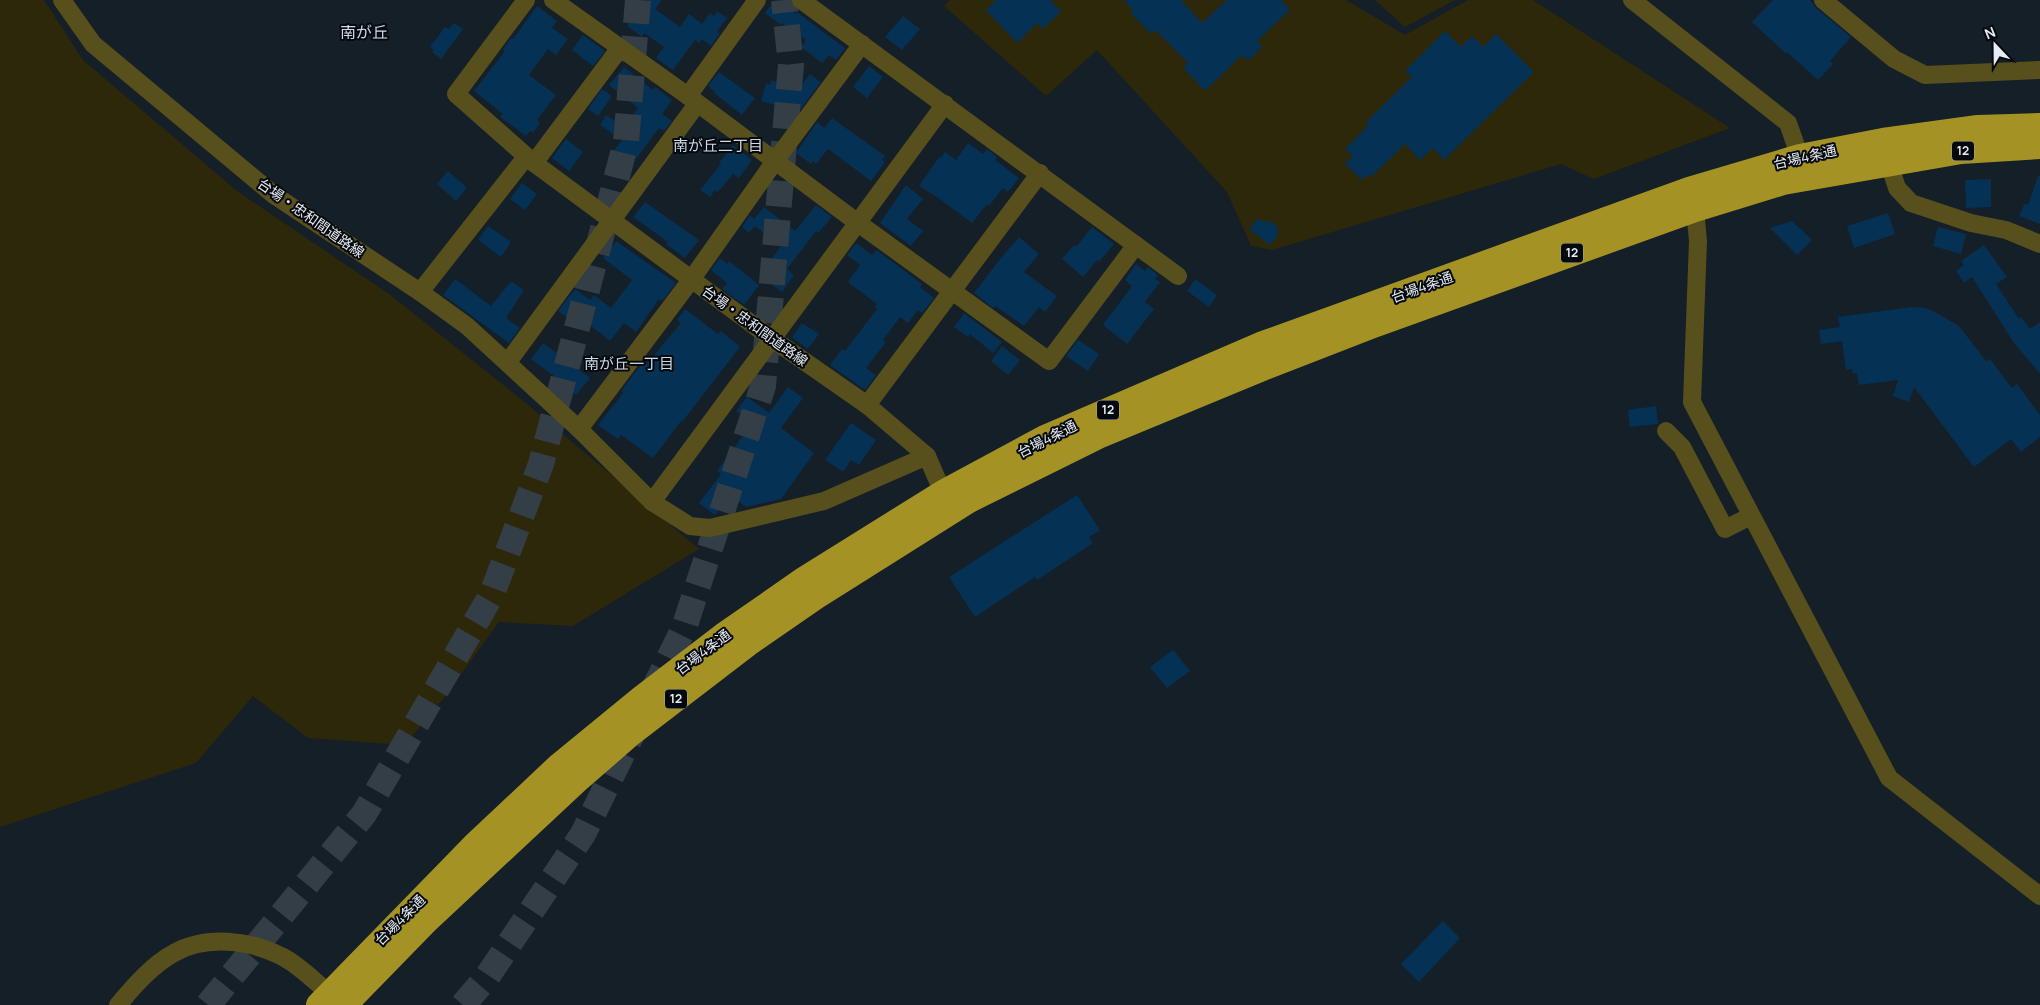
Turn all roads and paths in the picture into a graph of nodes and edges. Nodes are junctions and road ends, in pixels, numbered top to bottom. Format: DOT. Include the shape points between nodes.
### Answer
graph roads {
  1 [pos="62,0"];
  2 [pos="526,0"];
  3 [pos="553,0"];
  4 [pos="757,0"];
  5 [pos="801,0"];
  6 [pos="1632,0"];
  7 [pos="1823,0"];
  8 [pos="862,44"];
  9 [pos="620,48"];
  10 [pos="2040,70"];
  11 [pos="693,100"];
  12 [pos="945,104"];
  13 [pos="2040,126"];
  14 [pos="2040,146"];
  15 [pos="1885,152"];
  16 [pos="530,160"];
  17 [pos="775,161"];
  18 [pos="1803,168"];
  19 [pos="1040,174"];
  20 [pos="1692,199"];
  21 [pos="612,220"];
  22 [pos="858,223"];
  23 [pos="2040,244"];
  24 [pos="1136,245"];
  25 [pos="1178,276"];
  26 [pos="691,280"];
  27 [pos="953,290"];
  28 [pos="420,292"];
  29 [pos="771,338"];
  30 [pos="508,362"];
  31 [pos="867,405"];
  32 [pos="580,428"];
  33 [pos="1666,431"];
  34 [pos="927,456"];
  35 [pos="947,501"];
  36 [pos="652,502"];
  37 [pos="1751,516"];
  38 [pos="2040,896"];
  39 [pos="330,1001"];
  40 [pos="118,1005"];
  1 -- 28 [label="street, 台場・忠和間道路線" via="93,44 274,195"];
  2 -- 16 [label="street, 台場・忠和間道路線" via="456,94"];
  3 -- 9 [label="street"];
  4 -- 11 [label="street"];
  5 -- 8 [label="street"];
  6 -- 18 [label="street" via="1788,123"];
  7 -- 10 [label="street" via="1894,59 1925,75"];
  8 -- 12 [label="street"];
  8 -- 17 [label="street"];
  9 -- 11 [label="street"];
  9 -- 16 [label="street"];
  11 -- 17 [label="street"];
  11 -- 21 [label="street"];
  12 -- 19 [label="street"];
  12 -- 22 [label="street"];
  13 -- 15 [label="highway, 台場4条通 / 12" via="1978,128"];
  14 -- 15 [label="highway, 台場4条通 / 12"];
  15 -- 18 [label="highway, 台場4条通 / 12"];
  15 -- 23 [label="street" via="1897,188 1911,203 1971,223 2006,230"];
  16 -- 21 [label="street, 台場・忠和間道路線"];
  16 -- 28 [label="street"];
  17 -- 22 [label="street"];
  17 -- 26 [label="street"];
  18 -- 20 [label="highway, 台場4条通 / 12"];
  19 -- 24 [label="street"];
  19 -- 27 [label="street"];
  20 -- 35 [label="highway, 台場4条通 / 12" via="1263,344 1053,434"];
  20 -- 37 [label="street" via="1698,241 1692,402"];
  21 -- 26 [label="street, 台場・忠和間道路線"];
  21 -- 30 [label="street"];
  22 -- 27 [label="street"];
  22 -- 29 [label="street"];
  24 -- 25 [label="street"];
  24 -- 27 [label="street" via="1049,361"];
  26 -- 29 [label="street, 台場・忠和間道路線"];
  26 -- 32 [label="street"];
  27 -- 31 [label="street"];
  28 -- 30 [label="street, 台場・忠和間道路線" via="467,326"];
  29 -- 31 [label="street, 台場・忠和間道路線"];
  29 -- 36 [label="street"];
  30 -- 32 [label="street, 台場・忠和間道路線"];
  31 -- 34 [label="street, 台場・忠和間道路線"];
  32 -- 36 [label="street, 台場・忠和間道路線"];
  33 -- 37 [label="street" via="1682,446 1725,530"];
  34 -- 35 [label="street, 台場・忠和間道路線"];
  34 -- 36 [label="street, 台場・忠和間道路線" via="824,501 710,528 690,526"];
  35 -- 39 [label="highway, 台場4条通 / 12" via="804,579 723,636 620,716 559,766 474,846"];
  37 -- 38 [label="street" via="1888,778"];
  39 -- 40 [label="street" via="282,956 234,942 207,942 174,952 148,972"];
}
